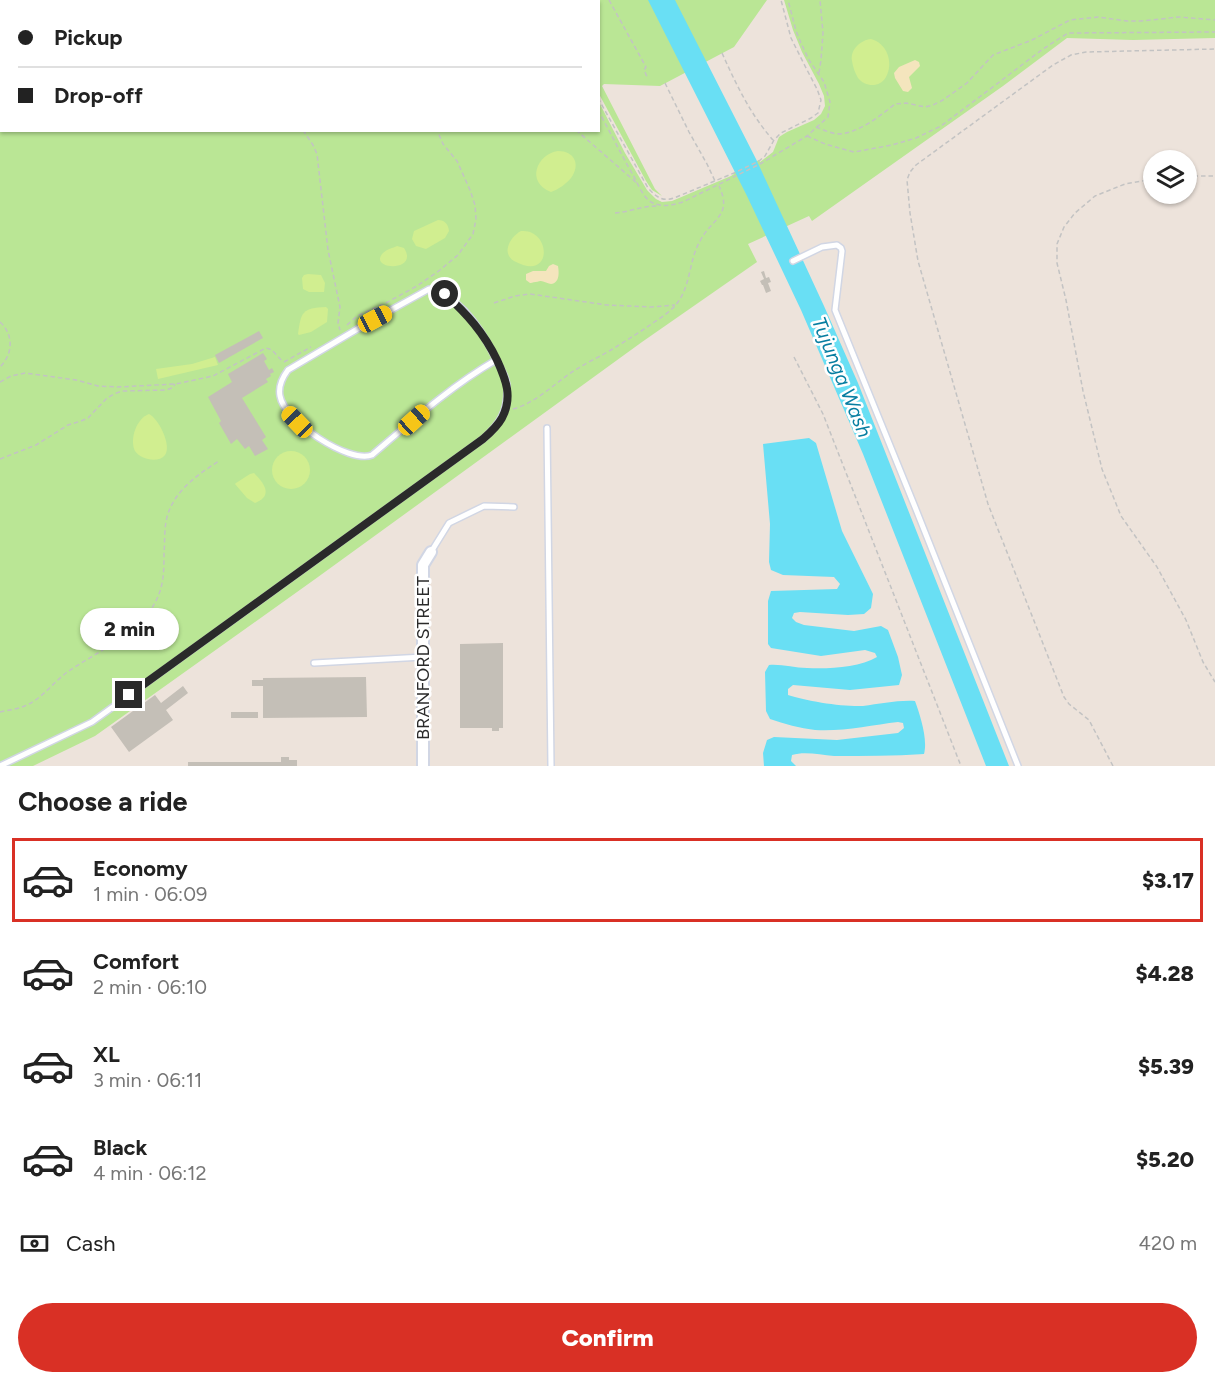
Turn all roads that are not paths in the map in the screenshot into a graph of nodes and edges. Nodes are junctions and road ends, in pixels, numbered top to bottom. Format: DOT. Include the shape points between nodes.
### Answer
graph roads {
  1 [pos="793,261"];
  2 [pos="496,360"];
  3 [pos="546,428"];
  4 [pos="514,507"];
  5 [pos="431,552"];
  6 [pos="423,657"];
  7 [pos="314,663"];
  8 [pos="0,766"];
  9 [pos="423,766"];
  10 [pos="551,766"];
  11 [pos="1018,766"];
  1 -- 11 [label="lane" via="822,247 841,248 835,310"];
  2 -- 2 [label="lane" via="491,347 461,308 445,294 429,289 288,370 279,388 280,398 285,410 310,432 329,444 366,457"];
  2 -- 8 [label="lane" via="507,384 507,399 502,417 483,439 92,722"];
  3 -- 10 [label="lane"];
  4 -- 5 [label="lane" via="484,506 449,523"];
  5 -- 6 [label="street, BRANFORD STREET" via="423,565"];
  6 -- 7 [label="lane"];
  6 -- 9 [label="street, BRANFORD STREET"];
}
